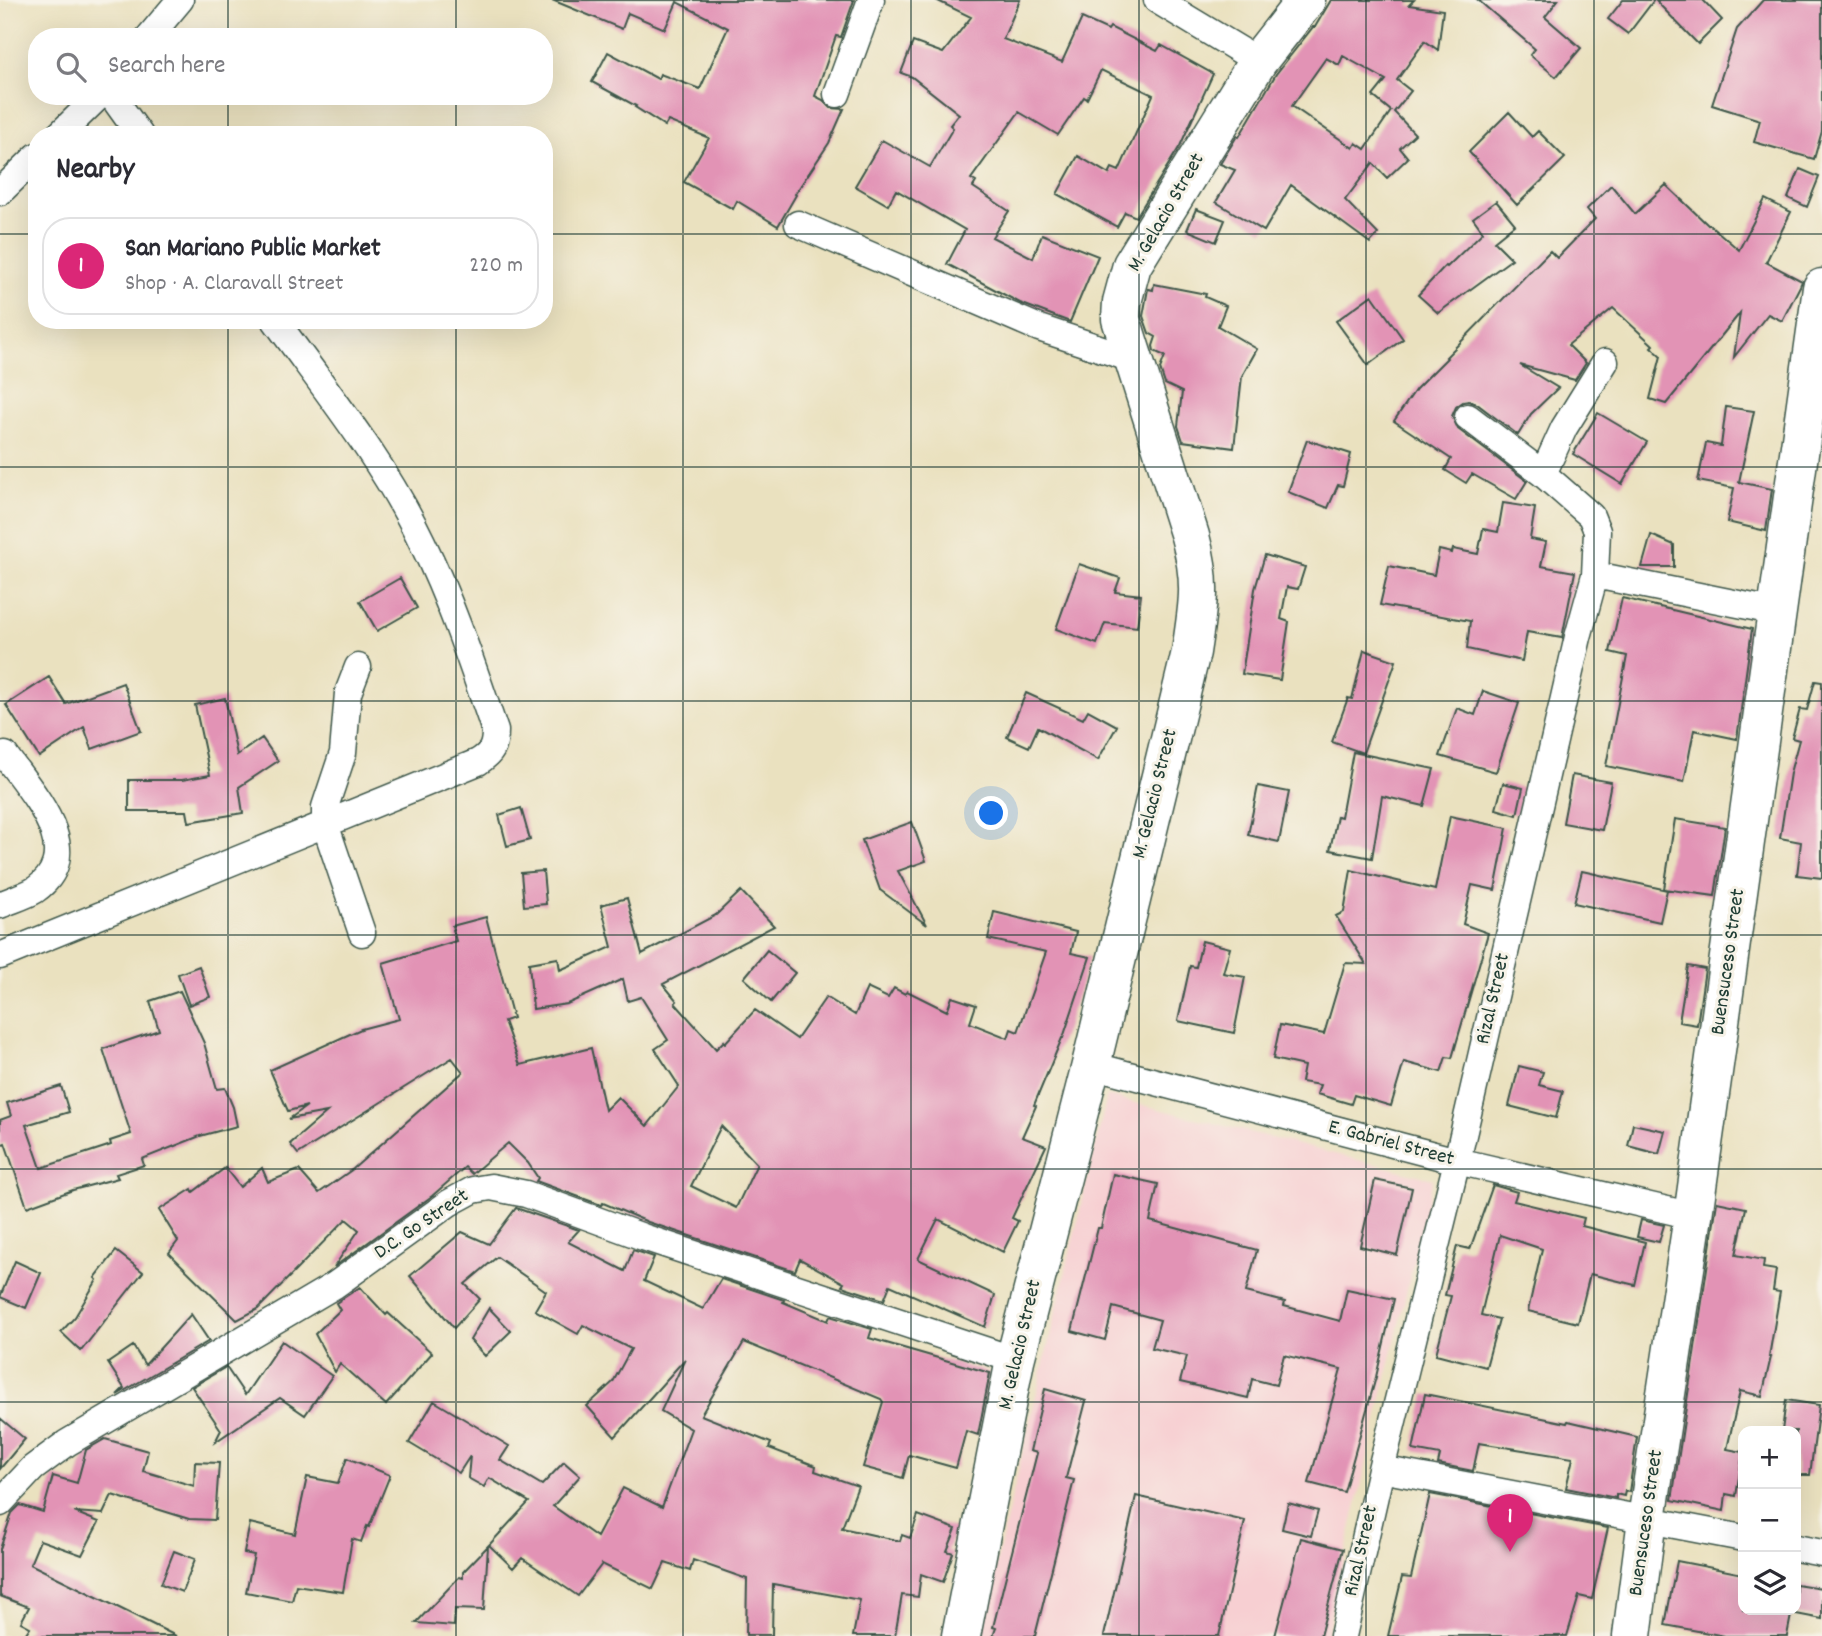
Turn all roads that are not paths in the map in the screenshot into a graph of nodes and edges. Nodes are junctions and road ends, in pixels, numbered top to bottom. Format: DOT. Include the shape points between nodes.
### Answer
graph roads {
  1 [pos="180,0"];
  2 [pos="871,0"];
  3 [pos="1157,0"];
  4 [pos="1306,0"];
  5 [pos="157,28"];
  6 [pos="1258,61"];
  7 [pos="837,94"];
  8 [pos="90,105"];
  9 [pos="118,105"];
  10 [pos="68,126"];
  11 [pos="134,126"];
  12 [pos="28,165"];
  13 [pos="0,192"];
  14 [pos="798,224"];
  15 [pos="1822,288"];
  16 [pos="281,329"];
  17 [pos="1132,359"];
  18 [pos="1605,362"];
  19 [pos="1468,417"];
  20 [pos="1543,474"];
  21 [pos="1595,575"];
  22 [pos="1778,612"];
  23 [pos="358,667"];
  24 [pos="5,755"];
  25 [pos="326,824"];
  26 [pos="0,905"];
  27 [pos="362,933"];
  28 [pos="0,956"];
  29 [pos="1091,1065"];
  30 [pos="1457,1161"];
  31 [pos="1693,1216"];
  32 [pos="1015,1360"];
  33 [pos="1381,1469"];
  34 [pos="0,1503"];
  35 [pos="1647,1519"];
  36 [pos="1738,1537"];
  37 [pos="1801,1549"];
  38 [pos="1822,1553"];
  39 [pos="961,1636"];
  40 [pos="1343,1636"];
  41 [pos="1632,1636"];
  1 -- 5 [label="street"];
  2 -- 7 [label="street"];
  3 -- 6 [label="street"];
  4 -- 6 [label="street, M. Gelacio Street"];
  6 -- 17 [label="street, M. Gelacio Street" via="1132,265 1121,319"];
  8 -- 10 [label="street"];
  9 -- 11 [label="street"];
  12 -- 13 [label="street"];
  14 -- 17 [label="street" via="1039,328"];
  15 -- 22 [label="street, Buensuceso Street"];
  16 -- 25 [label="street" via="378,463 422,541 495,731 495,746 478,762"];
  17 -- 29 [label="street, M. Gelacio Street" via="1190,536 1200,594 1191,652"];
  18 -- 20 [label="street" via="1564,428"];
  19 -- 20 [label="street, Rizal Street"];
  20 -- 21 [label="street, Rizal Street" via="1591,516 1597,531"];
  21 -- 22 [label="street"];
  21 -- 30 [label="street, Rizal Street"];
  22 -- 31 [label="street, Buensuceso Street"];
  23 -- 25 [label="street" via="348,693 343,753 325,807"];
  24 -- 26 [label="street" via="52,825 57,842 49,875 34,890"];
  25 -- 27 [label="street"];
  25 -- 28 [label="street"];
  29 -- 30 [label="street, E. Gabriel Street"];
  29 -- 32 [label="street, M. Gelacio Street"];
  30 -- 31 [label="street, E. Gabriel Street"];
  30 -- 33 [label="street, Rizal Street"];
  31 -- 35 [label="street, Buensuceso Street"];
  32 -- 34 [label="street, D.C. Go Street" via="526,1194 491,1187 473,1190 449,1203 335,1285 67,1443 33,1468"];
  32 -- 39 [label="street, M. Gelacio Street"];
  33 -- 35 [label="street"];
  33 -- 40 [label="street, Rizal Street"];
  35 -- 36 [label="street"];
  35 -- 41 [label="street, Buensuceso Street"];
  37 -- 38 [label="street"];
}
